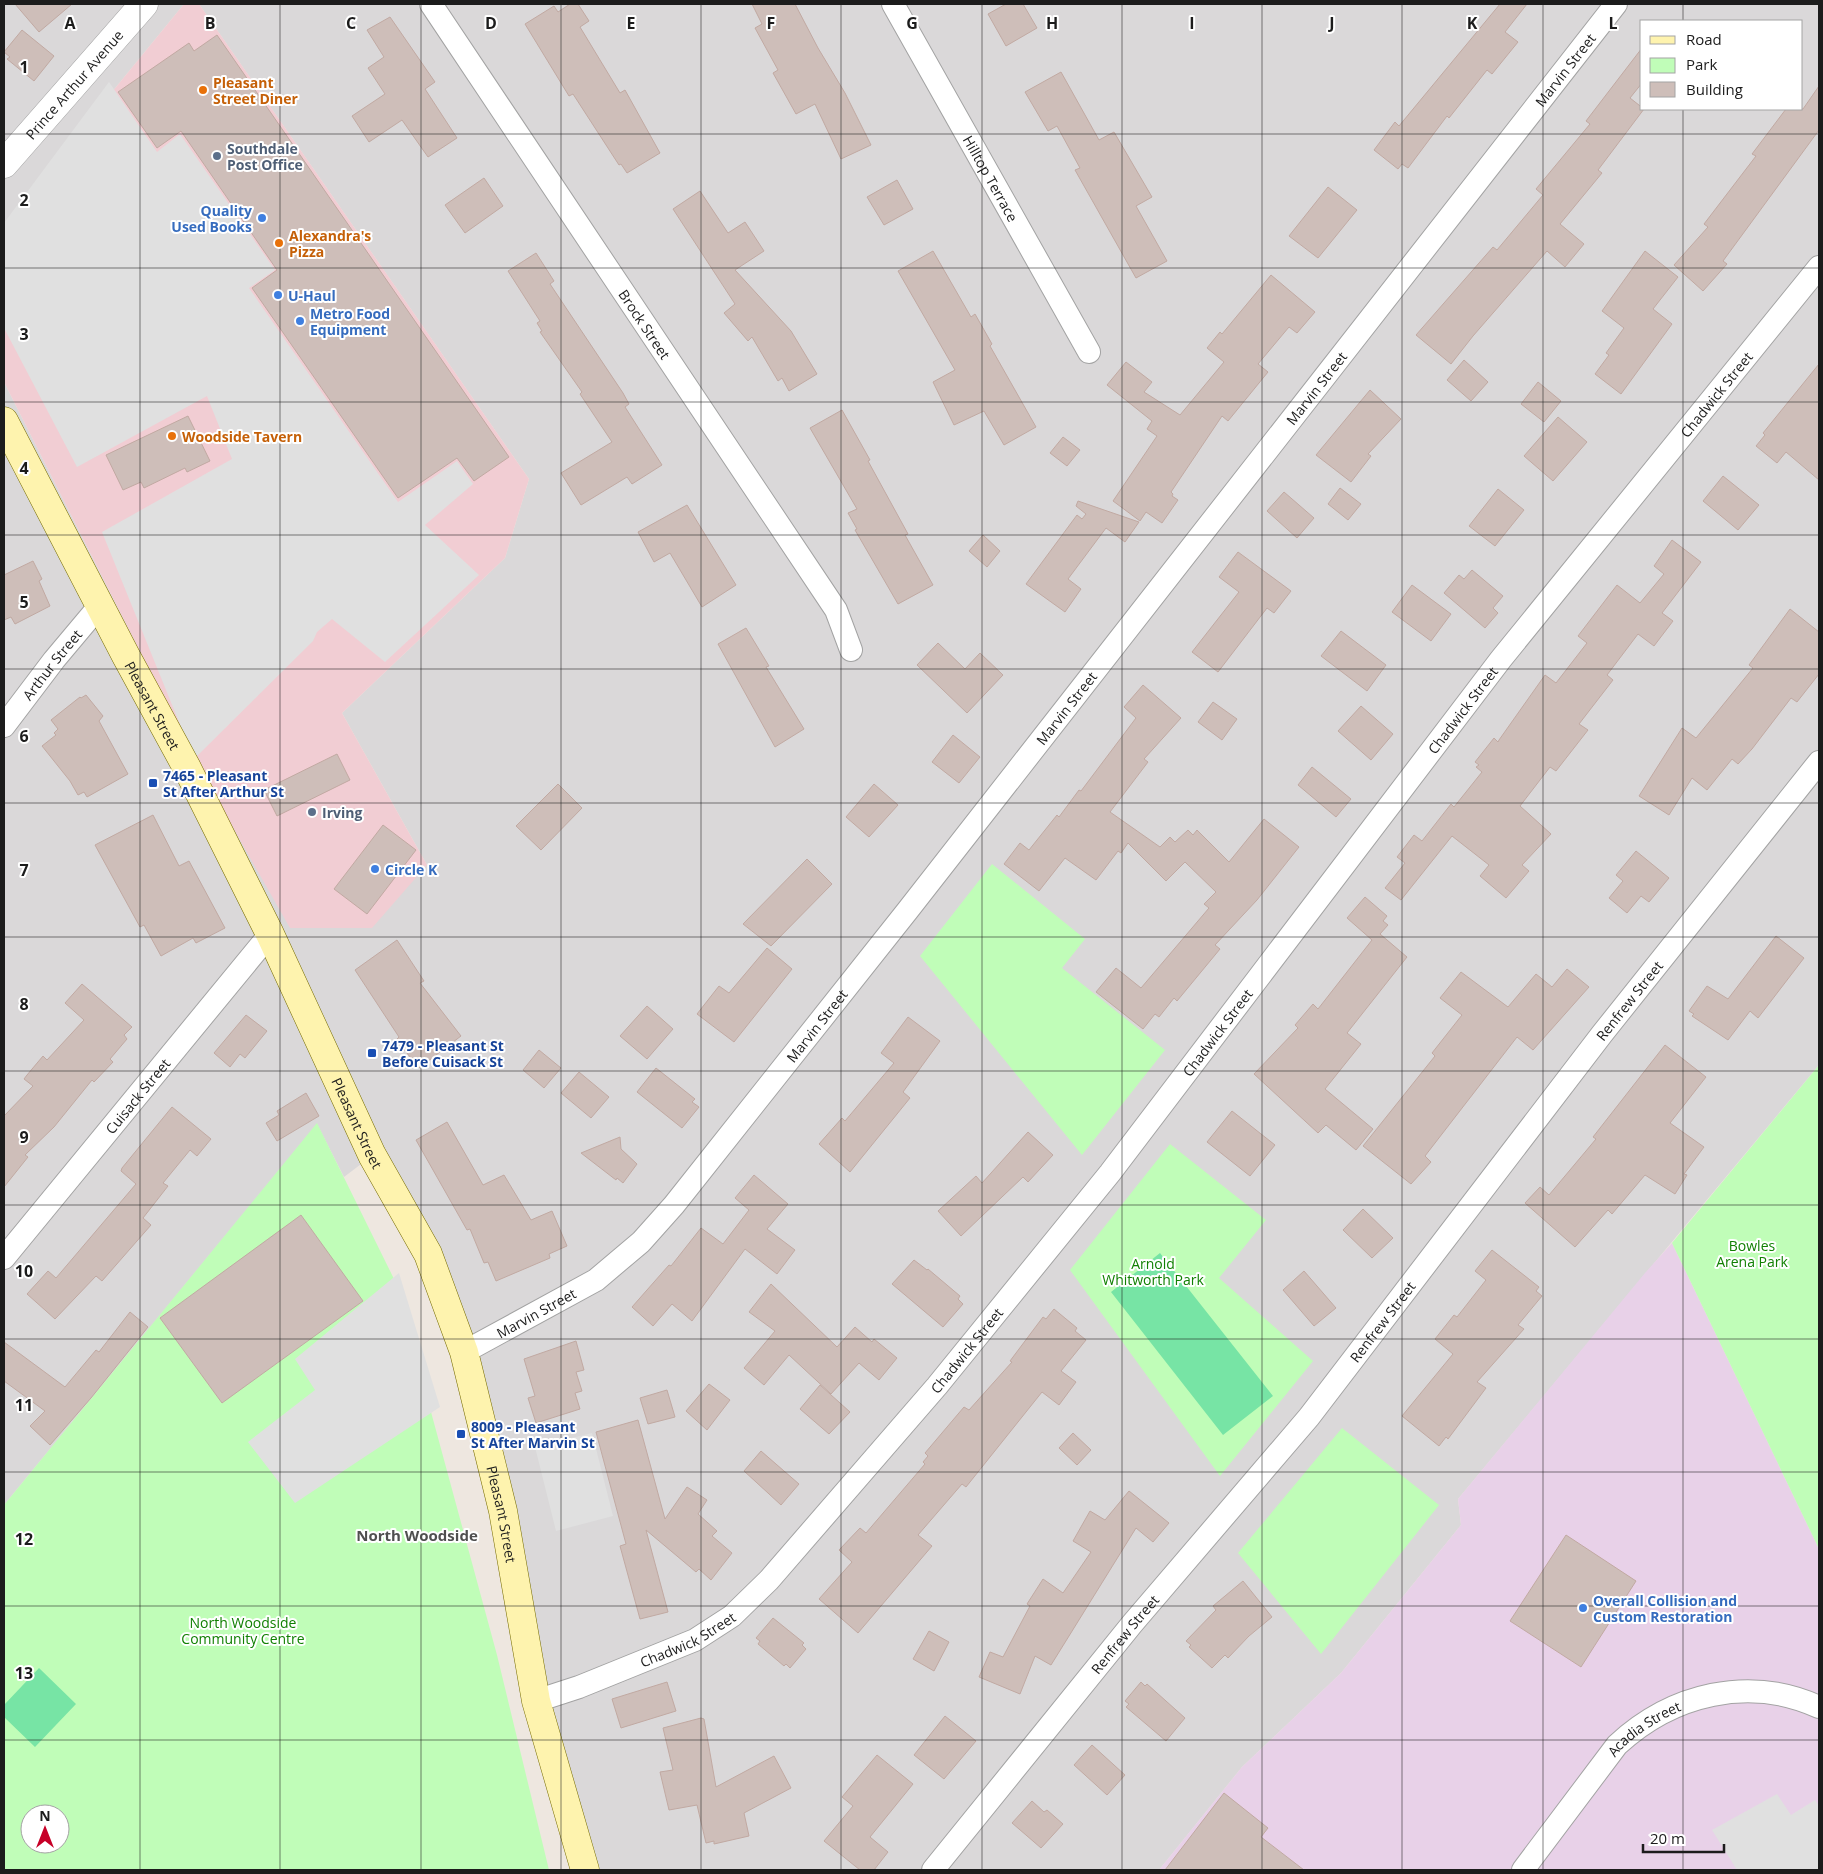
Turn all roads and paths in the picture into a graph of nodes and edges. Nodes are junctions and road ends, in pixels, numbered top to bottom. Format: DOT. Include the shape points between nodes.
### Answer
graph roads {
  1 [pos="144,4"];
  2 [pos="431,4"];
  3 [pos="893,4"];
  4 [pos="1616,4"];
  5 [pos="4,164"];
  6 [pos="1819,267"];
  7 [pos="1089,352"];
  8 [pos="4,420"];
  9 [pos="101,604"];
  10 [pos="851,650"];
  11 [pos="4,726"];
  12 [pos="1819,762"];
  13 [pos="270,934"];
  14 [pos="4,1258"];
  15 [pos="464,1352"];
  16 [pos="536,1701"];
  17 [pos="1819,1706"];
  18 [pos="585,1870"];
  19 [pos="933,1870"];
  20 [pos="1523,1870"];
  1 -- 5 [label="street, Prince Arthur Avenue"];
  2 -- 10 [label="street, Brock Street" via="836,610"];
  3 -- 7 [label="street, Hilltop Terrace"];
  4 -- 15 [label="street, Marvin Street" via="674,1205 641,1242 596,1280"];
  6 -- 16 [label="street, Chadwick Street" via="1501,659 1110,1173 937,1386 769,1580 732,1616 695,1640"];
  8 -- 9 [label="main road, Pleasant Street"];
  9 -- 11 [label="street, Arthur Street"];
  9 -- 13 [label="main road, Pleasant Street"];
  12 -- 19 [label="street, Renfrew Street" via="1602,1034 1309,1417 1132,1624"];
  13 -- 14 [label="street, Cuisack Street"];
  13 -- 15 [label="main road, Pleasant Street" via="372,1155 428,1254"];
  15 -- 16 [label="main road, Pleasant Street" via="503,1512"];
  16 -- 18 [label="main road, Pleasant Street"];
  17 -- 20 [label="street, Acadia Street" via="1772,1692 1734,1691 1697,1697 1662,1711 1617,1745"];
}
